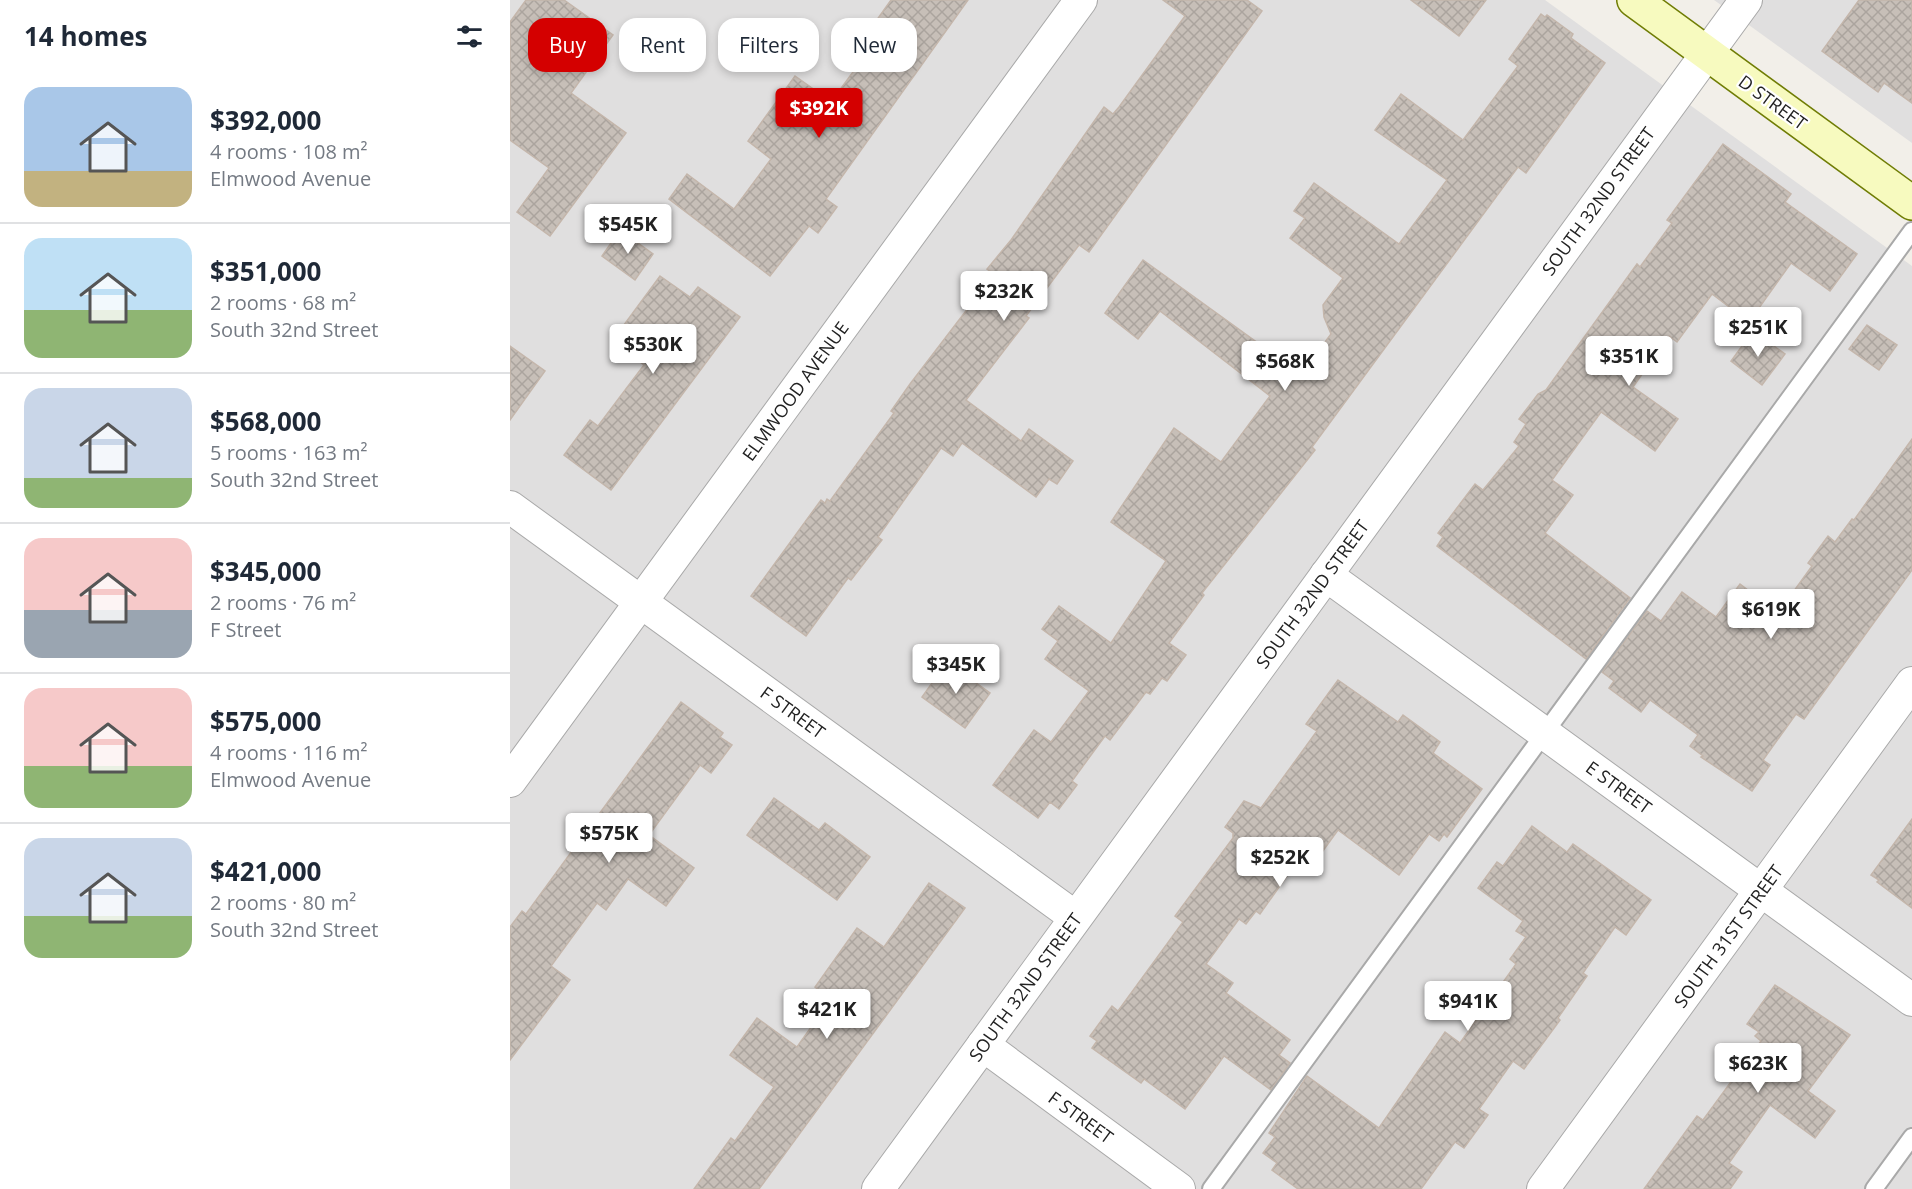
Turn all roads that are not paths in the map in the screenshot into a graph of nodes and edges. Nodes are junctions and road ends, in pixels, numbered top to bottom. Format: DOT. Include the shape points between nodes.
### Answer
graph roads {
  1 [pos="1081,0"];
  2 [pos="1634,0"];
  3 [pos="1746,0"];
  4 [pos="1707,53"];
  5 [pos="1912,203"];
  6 [pos="1912,231"];
  7 [pos="510,507"];
  8 [pos="1326,575"];
  9 [pos="640,602"];
  10 [pos="1912,683"];
  11 [pos="1544,733"];
  12 [pos="510,781"];
  13 [pos="1762,891"];
  14 [pos="1075,917"];
  15 [pos="1912,1000"];
  16 [pos="983,1045"];
  17 [pos="1912,1137"];
  18 [pos="878,1189"];
  19 [pos="1179,1189"];
  20 [pos="1211,1189"];
  21 [pos="1543,1189"];
  22 [pos="1874,1189"];
  1 -- 9 [label="street, ELMWOOD AVENUE"];
  2 -- 4 [label="street, D STREET"];
  3 -- 4 [label="street, SOUTH 32ND STREET"];
  4 -- 5 [label="street, D STREET"];
  4 -- 8 [label="street, SOUTH 32ND STREET"];
  6 -- 11 [label="lane"];
  7 -- 9 [label="street, F STREET"];
  8 -- 11 [label="street, E STREET"];
  8 -- 14 [label="street, SOUTH 32ND STREET"];
  9 -- 12 [label="street, ELMWOOD AVENUE"];
  9 -- 14 [label="street, F STREET"];
  10 -- 13 [label="street, SOUTH 31ST STREET"];
  11 -- 13 [label="street, E STREET"];
  11 -- 20 [label="lane"];
  13 -- 15 [label="street, E STREET"];
  13 -- 21 [label="street, SOUTH 31ST STREET"];
  14 -- 16 [label="street, SOUTH 32ND STREET"];
  16 -- 18 [label="street, SOUTH 32ND STREET"];
  16 -- 19 [label="street, F STREET"];
  17 -- 22 [label="lane"];
}
